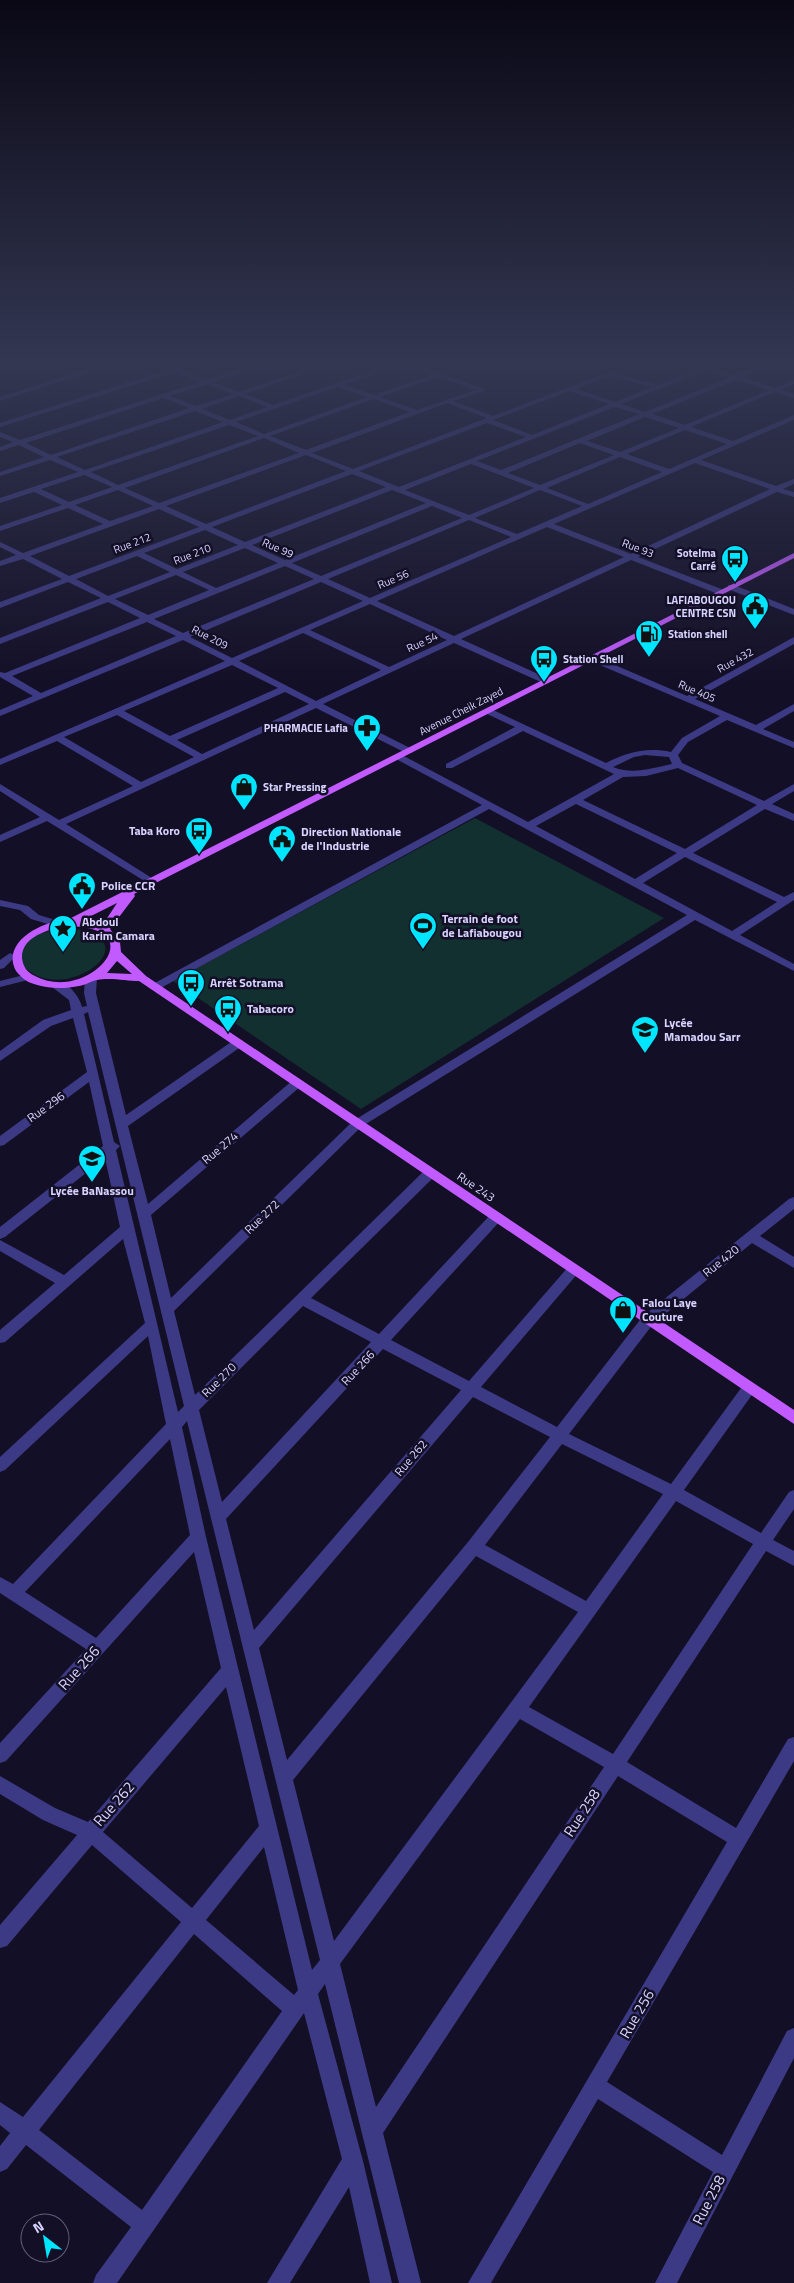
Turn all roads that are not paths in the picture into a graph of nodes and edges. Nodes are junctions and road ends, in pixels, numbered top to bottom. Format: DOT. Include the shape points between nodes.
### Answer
graph roads {
  1 [pos="84,472"];
  2 [pos="164,472"];
  3 [pos="255,472"];
  4 [pos="351,472"];
  5 [pos="353,472"];
  6 [pos="441,472"];
  7 [pos="497,472"];
  8 [pos="505,472"];
  9 [pos="579,472"];
  10 [pos="667,472"];
  11 [pos="727,472"];
  12 [pos="501,473"];
  13 [pos="794,481"];
  14 [pos="118,488"];
  15 [pos="395,488"];
  16 [pos="540,488"];
  17 [pos="34,489"];
  18 [pos="778,489"];
  19 [pos="794,495"];
  20 [pos="0,501"];
  21 [pos="433,503"];
  22 [pos="68,505"];
  23 [pos="159,506"];
  24 [pos="588,506"];
  25 [pos="468,518"];
  26 [pos="110,524"];
  27 [pos="546,524"];
  28 [pos="205,527"];
  29 [pos="0,529"];
  30 [pos="517,537"];
  31 [pos="0,544"];
  32 [pos="245,545"];
  33 [pos="137,553"];
  34 [pos="24,556"];
  35 [pos="794,556"];
  36 [pos="631,557"];
  37 [pos="285,563"];
  38 [pos="0,564"];
  39 [pos="177,572"];
  40 [pos="69,578"];
  41 [pos="321,579"];
  42 [pos="731,587"];
  43 [pos="217,591"];
  44 [pos="721,592"];
  45 [pos="108,599"];
  46 [pos="369,601"];
  47 [pos="0,604"];
  48 [pos="794,612"];
  49 [pos="148,619"];
  50 [pos="303,630"];
  51 [pos="183,637"];
  52 [pos="454,640"];
  53 [pos="794,640"];
  54 [pos="0,641"];
  55 [pos="591,658"];
  56 [pos="231,661"];
  57 [pos="388,670"];
  58 [pos="3,675"];
  59 [pos="546,681"];
  60 [pos="284,688"];
  61 [pos="40,696"];
  62 [pos="688,699"];
  63 [pos="316,704"];
  64 [pos="794,707"];
  65 [pos="117,710"];
  66 [pos="488,711"];
  67 [pos="0,713"];
  68 [pos="727,716"];
  69 [pos="523,727"];
  70 [pos="756,729"];
  71 [pos="57,737"];
  72 [pos="170,740"];
  73 [pos="794,745"];
  74 [pos="409,751"];
  75 [pos="673,754"];
  76 [pos="202,757"];
  77 [pos="399,757"];
  78 [pos="0,762"];
  79 [pos="679,764"];
  80 [pos="449,766"];
  81 [pos="605,767"];
  82 [pos="621,774"];
  83 [pos="141,786"];
  84 [pos="794,787"];
  85 [pos="1,788"];
  86 [pos="576,800"];
  87 [pos="765,804"];
  88 [pos="490,805"];
  89 [pos="48,816"];
  90 [pos="794,818"];
  91 [pos="59,824"];
  92 [pos="529,826"];
  93 [pos="0,839"];
  94 [pos="684,853"];
  95 [pos="151,882"];
  96 [pos="635,883"];
  97 [pos="138,888"];
  98 [pos="794,895"];
  99 [pos="784,901"];
  100 [pos="0,903"];
  101 [pos="695,915"];
  102 [pos="35,917"];
  103 [pos="64,923"];
  104 [pos="104,930"];
  105 [pos="33,931"];
  106 [pos="733,935"];
  107 [pos="117,954"];
  108 [pos="10,956"];
  109 [pos="0,966"];
  110 [pos="794,968"];
  111 [pos="94,977"];
  112 [pos="24,978"];
  113 [pos="142,978"];
  114 [pos="0,984"];
  115 [pos="56,986"];
  116 [pos="155,987"];
  117 [pos="85,1009"];
  118 [pos="238,1043"];
  119 [pos="0,1057"];
  120 [pos="93,1073"];
  121 [pos="297,1083"];
  122 [pos="122,1124"];
  123 [pos="357,1124"];
  124 [pos="0,1142"];
  125 [pos="126,1143"];
  126 [pos="109,1148"];
  127 [pos="430,1173"];
  128 [pos="794,1202"];
  129 [pos="144,1214"];
  130 [pos="496,1217"];
  131 [pos="127,1228"];
  132 [pos="0,1234"];
  133 [pos="751,1237"];
  134 [pos="0,1245"];
  135 [pos="794,1263"];
  136 [pos="574,1270"];
  137 [pos="64,1281"];
  138 [pos="301,1299"];
  139 [pos="167,1310"];
  140 [pos="648,1320"];
  141 [pos="152,1324"];
  142 [pos="0,1338"];
  143 [pos="383,1341"];
  144 [pos="749,1388"];
  145 [pos="470,1389"];
  146 [pos="191,1408"];
  147 [pos="794,1418"];
  148 [pos="175,1424"];
  149 [pos="561,1434"];
  150 [pos="0,1466"];
  151 [pos="673,1492"];
  152 [pos="794,1496"];
  153 [pos="218,1517"];
  154 [pos="198,1537"];
  155 [pos="762,1542"];
  156 [pos="474,1547"];
  157 [pos="794,1559"];
  158 [pos="7,1589"];
  159 [pos="588,1610"];
  160 [pos="250,1647"];
  161 [pos="98,1648"];
  162 [pos="230,1670"];
  163 [pos="517,1709"];
  164 [pos="794,1745"];
  165 [pos="0,1755"];
  166 [pos="614,1765"];
  167 [pos="284,1777"];
  168 [pos="0,1784"];
  169 [pos="268,1828"];
  170 [pos="90,1832"];
  171 [pos="740,1840"];
  172 [pos="192,1920"];
  173 [pos="0,1939"];
  174 [pos="330,1963"];
  175 [pos="308,1992"];
  176 [pos="295,2009"];
  177 [pos="794,2038"];
  178 [pos="595,2086"];
  179 [pos="0,2112"];
  180 [pos="25,2131"];
  181 [pos="372,2131"];
  182 [pos="353,2161"];
  183 [pos="0,2162"];
  184 [pos="726,2169"];
  185 [pos="145,2225"];
  186 [pos="104,2283"];
  187 [pos="278,2283"];
  188 [pos="381,2283"];
  189 [pos="410,2283"];
  190 [pos="479,2283"];
  191 [pos="666,2283"];
  1 -- 14 [label="street, Rue 99"];
  1 -- 17 [label="street"];
  2 -- 14 [label="street"];
  3 -- 23 [label="street"];
  4 -- 28 [label="street, Rue 212"];
  5 -- 15 [label="street"];
  6 -- 15 [label="street, Rue 210"];
  7 -- 12 [label="street"];
  8 -- 12 [label="street"];
  9 -- 16 [label="street"];
  10 -- 24 [label="street, Rue 56"];
  11 -- 18 [label="street"];
  12 -- 16 [label="street"];
  13 -- 18 [label="street, Rue 54"];
  14 -- 22 [label="street"];
  14 -- 23 [label="street, Rue 99"];
  15 -- 21 [label="street"];
  15 -- 32 [label="street, Rue 210"];
  16 -- 24 [label="street"];
  16 -- 25 [label="street"];
  17 -- 20 [label="street"];
  17 -- 22 [label="street"];
  18 -- 19 [label="street"];
  18 -- 36 [label="street, Rue 54"];
  21 -- 25 [label="street"];
  21 -- 37 [label="street"];
  22 -- 26 [label="street"];
  22 -- 29 [label="street"];
  23 -- 26 [label="street"];
  23 -- 28 [label="street, Rue 99"];
  24 -- 27 [label="street, Rue 56"];
  25 -- 30 [label="street"];
  25 -- 41 [label="street"];
  26 -- 34 [label="street"];
  27 -- 30 [label="street, Rue 56"];
  27 -- 36 [label="street, Rue 93"];
  28 -- 32 [label="street, Rue 99"];
  28 -- 33 [label="street, Rue 212"];
  30 -- 46 [label="street, Rue 56"];
  31 -- 34 [label="street, Rue 209"];
  32 -- 37 [label="street, Rue 99"];
  32 -- 39 [label="street, Rue 210"];
  33 -- 39 [label="street"];
  33 -- 40 [label="street, Rue 212"];
  34 -- 38 [label="street"];
  34 -- 40 [label="street, Rue 209"];
  35 -- 42 [label="main road, Avenue Cheik Zayed"];
  36 -- 44 [label="street, Rue 93"];
  36 -- 52 [label="street, Rue 54"];
  37 -- 41 [label="street, Rue 99"];
  37 -- 43 [label="street"];
  39 -- 43 [label="street"];
  39 -- 45 [label="street, Rue 210"];
  40 -- 45 [label="street, Rue 209"];
  40 -- 47 [label="street, Rue 212"];
  41 -- 46 [label="street, Rue 99"];
  41 -- 51 [label="street"];
  42 -- 44 [label="main road, Avenue Cheik Zayed"];
  42 -- 48 [label="street"];
  43 -- 49 [label="street"];
  44 -- 55 [label="main road, Avenue Cheik Zayed"];
  45 -- 49 [label="street, Rue 209"];
  45 -- 54 [label="street, Rue 210"];
  46 -- 50 [label="street, Rue 56"];
  46 -- 52 [label="street, Rue 99"];
  49 -- 51 [label="street, Rue 209"];
  49 -- 58 [label="street"];
  50 -- 56 [label="street, Rue 56"];
  50 -- 57 [label="street"];
  51 -- 56 [label="street, Rue 209"];
  51 -- 61 [label="street"];
  52 -- 57 [label="street, Rue 54"];
  52 -- 59 [label="street, Rue 99"];
  53 -- 62 [label="street, Rue 432"];
  55 -- 59 [label="main road, Avenue Cheik Zayed"];
  55 -- 62 [label="street, Rue 405"];
  56 -- 60 [label="street, Rue 209"];
  56 -- 65 [label="street, Rue 56"];
  57 -- 63 [label="street, Rue 54"];
  58 -- 61 [label="street"];
  59 -- 66 [label="main road, Avenue Cheik Zayed"];
  60 -- 63 [label="street, Rue 209"];
  60 -- 72 [label="street"];
  61 -- 67 [label="street"];
  62 -- 68 [label="street, Rue 405"];
  63 -- 74 [label="street, Rue 209"];
  63 -- 76 [label="street, Rue 54"];
  64 -- 70 [label="street"];
  65 -- 71 [label="street, Rue 56"];
  65 -- 72 [label="street"];
  66 -- 69 [label="street"];
  66 -- 74 [label="main road, Avenue Cheik Zayed"];
  68 -- 70 [label="street, Rue 405"];
  68 -- 75 [label="street" via="685,740"];
  69 -- 80 [label="street"];
  69 -- 81 [label="street"];
  70 -- 73 [label="street, Rue 405"];
  71 -- 78 [label="street, Rue 56"];
  71 -- 83 [label="street"];
  72 -- 76 [label="street"];
  74 -- 77 [label="main road, Avenue Cheik Zayed"];
  75 -- 79 [label="street"];
  75 -- 81 [label="street" via="639,751"];
  76 -- 83 [label="street, Rue 54"];
  77 -- 88 [label="street"];
  77 -- 95 [label="main road, Avenue Cheik Zayed"];
  79 -- 82 [label="street" via="646,773"];
  79 -- 87 [label="street"];
  81 -- 82 [label="street"];
  82 -- 86 [label="street"];
  83 -- 91 [label="street, Rue 54"];
  84 -- 87 [label="street"];
  85 -- 89 [label="street"];
  86 -- 92 [label="street"];
  86 -- 94 [label="street"];
  87 -- 90 [label="street"];
  87 -- 94 [label="street"];
  88 -- 92 [label="street"];
  88 -- 116 [label="street"];
  89 -- 91 [label="street"];
  89 -- 93 [label="street"];
  91 -- 95 [label="street"];
  92 -- 96 [label="street"];
  94 -- 96 [label="street"];
  94 -- 99 [label="street"];
  95 -- 97 [label="main road, Avenue Cheik Zayed"];
  96 -- 101 [label="street"];
  97 -- 103 [label="main road, Avenue Cheik Zayed"];
  97 -- 104 [label="main road, Avenue Cheik Zayed" via="121,905"];
  98 -- 99 [label="street"];
  99 -- 106 [label="street"];
  100 -- 102 [label="street" via="24,908"];
  101 -- 106 [label="street"];
  101 -- 123 [label="street, Rue 272"];
  102 -- 103 [label="street"];
  102 -- 105 [label="street"];
  103 -- 104 [label="main road" via="88,924"];
  103 -- 105 [label="main road"];
  104 -- 107 [label="main road" via="117,945"];
  105 -- 108 [label="main road" via="22,938"];
  106 -- 110 [label="street"];
  107 -- 111 [label="main road" via="110,966"];
  107 -- 113 [label="main road, Rue 243"];
  108 -- 109 [label="street"];
  108 -- 112 [label="main road" via="13,968"];
  111 -- 113 [label="main road"];
  111 -- 115 [label="main road"];
  111 -- 117 [label="street"];
  112 -- 114 [label="street"];
  112 -- 115 [label="main road"];
  113 -- 116 [label="main road, Rue 243"];
  115 -- 117 [label="street"];
  116 -- 118 [label="main road, Rue 243"];
  117 -- 119 [label="street" via="47,1023"];
  117 -- 120 [label="street"];
  117 -- 122 [label="street"];
  118 -- 121 [label="main road, Rue 243"];
  118 -- 122 [label="street"];
  120 -- 124 [label="street, Rue 296"];
  120 -- 126 [label="street"];
  121 -- 123 [label="main road, Rue 243"];
  121 -- 129 [label="street, Rue 274"];
  122 -- 125 [label="street"];
  123 -- 127 [label="main road, Rue 243"];
  123 -- 139 [label="street, Rue 272"];
  125 -- 126 [label="street"];
  125 -- 129 [label="street"];
  126 -- 131 [label="street"];
  126 -- 132 [label="street"];
  127 -- 130 [label="main road, Rue 243"];
  127 -- 138 [label="street, Rue 270"];
  128 -- 133 [label="street, Rue 420"];
  129 -- 139 [label="street"];
  130 -- 136 [label="main road, Rue 243"];
  130 -- 143 [label="street, Rue 266"];
  131 -- 137 [label="street"];
  131 -- 141 [label="street"];
  133 -- 135 [label="street"];
  133 -- 140 [label="street, Rue 420"];
  134 -- 137 [label="street"];
  136 -- 140 [label="main road, Rue 243"];
  136 -- 145 [label="street, Rue 262"];
  137 -- 142 [label="street"];
  138 -- 143 [label="street"];
  138 -- 146 [label="street, Rue 270"];
  139 -- 146 [label="street"];
  140 -- 144 [label="main road, Rue 243"];
  140 -- 149 [label="street, Rue 420"];
  141 -- 148 [label="street"];
  141 -- 150 [label="street"];
  143 -- 145 [label="street"];
  143 -- 153 [label="street, Rue 266"];
  144 -- 147 [label="main road, Rue 243"];
  144 -- 151 [label="street"];
  145 -- 149 [label="street"];
  145 -- 160 [label="street, Rue 262"];
  146 -- 148 [label="street, Rue 270"];
  146 -- 153 [label="street"];
  148 -- 154 [label="street"];
  148 -- 158 [label="street, Rue 270"];
  149 -- 151 [label="street"];
  149 -- 156 [label="street, Rue 420"];
  151 -- 155 [label="street"];
  151 -- 159 [label="street"];
  152 -- 155 [label="street, Rue 258"];
  153 -- 160 [label="street"];
  154 -- 161 [label="street, Rue 266"];
  154 -- 162 [label="street"];
  155 -- 157 [label="street"];
  155 -- 166 [label="street, Rue 258"];
  156 -- 159 [label="street"];
  156 -- 167 [label="street, Rue 420"];
  158 -- 161 [label="street"];
  159 -- 163 [label="street"];
  160 -- 167 [label="street"];
  161 -- 165 [label="street, Rue 266"];
  162 -- 169 [label="street"];
  162 -- 170 [label="street, Rue 262"];
  163 -- 166 [label="street"];
  163 -- 174 [label="street"];
  164 -- 171 [label="street, Rue 256"];
  166 -- 171 [label="street"];
  166 -- 181 [label="street, Rue 258"];
  167 -- 174 [label="street"];
  168 -- 170 [label="street" via="49,1814"];
  169 -- 172 [label="street"];
  169 -- 175 [label="street"];
  170 -- 172 [label="street"];
  170 -- 173 [label="street, Rue 262"];
  171 -- 178 [label="street, Rue 256"];
  172 -- 176 [label="street"];
  172 -- 180 [label="street"];
  174 -- 175 [label="street"];
  174 -- 181 [label="street"];
  175 -- 176 [label="street"];
  175 -- 182 [label="street"];
  176 -- 185 [label="street"];
  177 -- 184 [label="street, Rue 258"];
  178 -- 184 [label="street"];
  178 -- 190 [label="street, Rue 256"];
  179 -- 180 [label="street"];
  180 -- 183 [label="street"];
  180 -- 185 [label="street"];
  181 -- 189 [label="street"];
  182 -- 187 [label="street"];
  182 -- 188 [label="street"];
  184 -- 191 [label="street, Rue 258"];
  185 -- 186 [label="street"];
}
